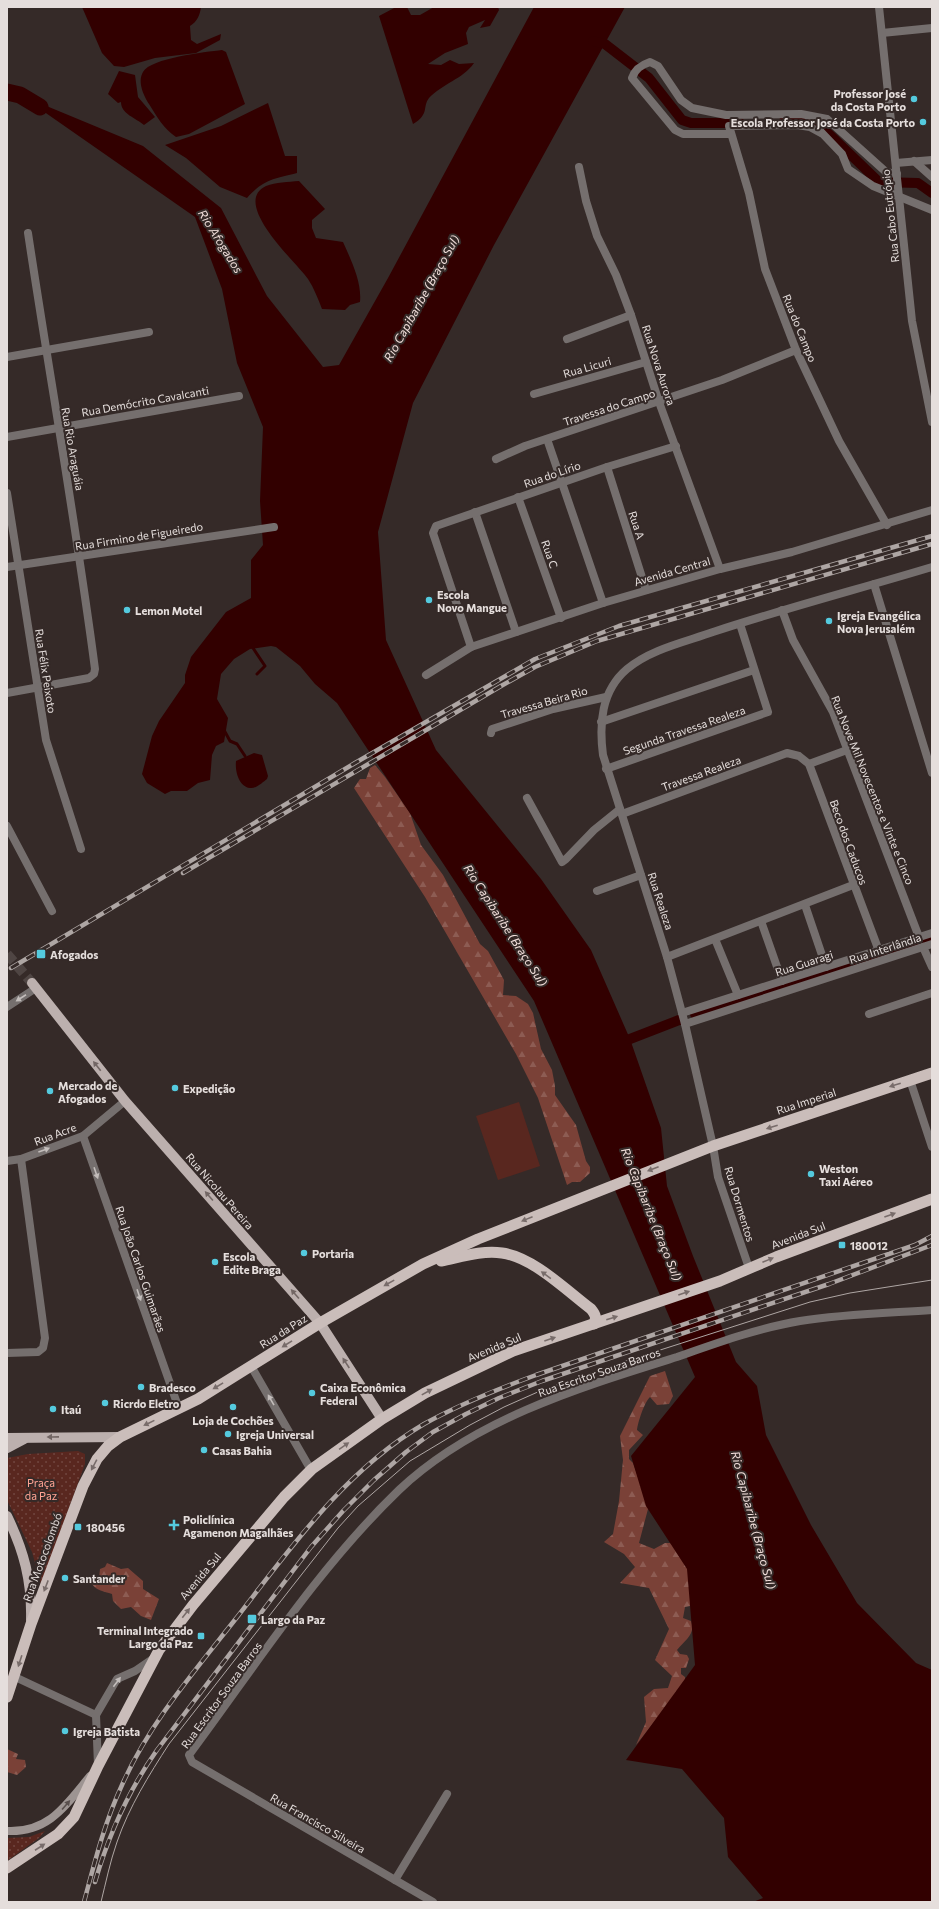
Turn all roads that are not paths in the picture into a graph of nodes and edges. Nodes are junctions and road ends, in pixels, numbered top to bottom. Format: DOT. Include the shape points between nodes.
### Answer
graph roads {
  1 [pos="879,7"];
  2 [pos="932,28"];
  3 [pos="882,33"];
  4 [pos="730,130"];
  5 [pos="932,160"];
  6 [pos="914,161"];
  7 [pos="896,163"];
  8 [pos="580,167"];
  9 [pos="897,174"];
  10 [pos="932,177"];
  11 [pos="899,197"];
  12 [pos="932,210"];
  13 [pos="28,233"];
  14 [pos="631,315"];
  15 [pos="149,332"];
  16 [pos="567,339"];
  17 [pos="796,350"];
  18 [pos="46,351"];
  19 [pos="7,357"];
  20 [pos="646,362"];
  21 [pos="534,394"];
  22 [pos="239,396"];
  23 [pos="659,402"];
  24 [pos="932,422"];
  25 [pos="57,428"];
  26 [pos="7,436"];
  27 [pos="547,439"];
  28 [pos="676,446"];
  29 [pos="496,459"];
  30 [pos="607,467"];
  31 [pos="561,482"];
  32 [pos="7,493"];
  33 [pos="518,497"];
  34 [pos="932,510"];
  35 [pos="475,512"];
  36 [pos="887,525"];
  37 [pos="274,527"];
  38 [pos="80,556"];
  39 [pos="20,565"];
  40 [pos="7,567"];
  41 [pos="932,567"];
  42 [pos="720,569"];
  43 [pos="874,584"];
  44 [pos="646,590"];
  45 [pos="603,603"];
  46 [pos="782,610"];
  47 [pos="561,618"];
  48 [pos="740,624"];
  49 [pos="516,632"];
  50 [pos="471,647"];
  51 [pos="754,670"];
  52 [pos="426,675"];
  53 [pos="37,689"];
  54 [pos="7,693"];
  55 [pos="606,697"];
  56 [pos="601,722"];
  57 [pos="491,732"];
  58 [pos="847,750"];
  59 [pos="809,764"];
  60 [pos="606,769"];
  61 [pos="932,773"];
  62 [pos="527,798"];
  63 [pos="621,811"];
  64 [pos="7,826"];
  65 [pos="81,849"];
  66 [pos="641,875"];
  67 [pos="853,885"];
  68 [pos="597,891"];
  69 [pos="805,905"];
  70 [pos="52,910"];
  71 [pos="761,921"];
  72 [pos="932,933"];
  73 [pos="919,937"];
  74 [pos="715,939"];
  75 [pos="932,944"];
  76 [pos="923,947"];
  77 [pos="879,951"];
  78 [pos="667,957"];
  79 [pos="826,967"];
  80 [pos="932,967"];
  81 [pos="782,981"];
  82 [pos="34,986"];
  83 [pos="932,993"];
  84 [pos="738,995"];
  85 [pos="7,1007"];
  86 [pos="682,1013"];
  87 [pos="870,1014"];
  88 [pos="686,1024"];
  89 [pos="932,1073"];
  90 [pos="910,1080"];
  91 [pos="125,1101"];
  92 [pos="83,1136"];
  93 [pos="713,1146"];
  94 [pos="932,1147"];
  95 [pos="21,1159"];
  96 [pos="7,1161"];
  97 [pos="932,1199"];
  98 [pos="564,1204"];
  99 [pos="423,1264"];
  100 [pos="749,1268"];
  101 [pos="932,1310"];
  102 [pos="320,1323"];
  103 [pos="594,1324"];
  104 [pos="7,1353"];
  105 [pos="251,1366"];
  106 [pos="179,1409"];
  107 [pos="382,1419"];
  108 [pos="120,1437"];
  109 [pos="7,1438"];
  110 [pos="26,1438"];
  111 [pos="7,1448"];
  112 [pos="311,1470"];
  113 [pos="8,1519"];
  114 [pos="31,1624"];
  115 [pos="156,1656"];
  116 [pos="14,1677"];
  117 [pos="7,1697"];
  118 [pos="96,1715"];
  119 [pos="192,1762"];
  120 [pos="98,1766"];
  121 [pos="447,1794"];
  122 [pos="7,1831"];
  123 [pos="7,1868"];
  124 [pos="395,1880"];
  125 [pos="433,1902"];
  1 -- 3 [label="street, Rua Cabo Eutrópio"];
  2 -- 3 [label="street"];
  3 -- 7 [label="street, Rua Cabo Eutrópio"];
  4 -- 9 [label="street" via="683,134 675,130 632,78 634,73 641,65 650,62 658,66 681,100 692,108 726,114 801,114 827,119 886,172"];
  4 -- 11 [label="street" via="797,125 810,127 821,133 842,154 848,169 873,186"];
  4 -- 17 [label="street, Rua do Campo" via="750,193 765,269"];
  5 -- 6 [label="street"];
  6 -- 7 [label="street"];
  6 -- 10 [label="street"];
  7 -- 9 [label="street, Rua Cabo Eutrópio"];
  8 -- 14 [label="street, Rua Nova Aurora" via="586,201 597,236 616,275"];
  9 -- 11 [label="street, Rua Cabo Eutrópio"];
  11 -- 12 [label="street"];
  11 -- 24 [label="street, Rua Cabo Eutrópio" via="916,346"];
  13 -- 18 [label="street, Rua Rio Araguáia"];
  14 -- 16 [label="street"];
  14 -- 20 [label="street, Rua Nova Aurora"];
  15 -- 18 [label="street"];
  17 -- 23 [label="street, Travessa do Campo"];
  17 -- 36 [label="street, Rua do Campo" via="839,441"];
  18 -- 19 [label="street"];
  18 -- 25 [label="street, Rua Rio Araguáia"];
  20 -- 21 [label="street, Rua Licuri"];
  20 -- 23 [label="street, Rua Nova Aurora"];
  22 -- 25 [label="street, Rua Demócrito Cavalcanti"];
  23 -- 27 [label="street, Travessa do Campo"];
  23 -- 28 [label="street, Rua Nova Aurora"];
  25 -- 26 [label="street, Rua Demócrito Cavalcanti"];
  25 -- 38 [label="street, Rua Rio Araguáia"];
  27 -- 29 [label="street, Travessa do Campo"];
  27 -- 31 [label="street"];
  28 -- 30 [label="street, Rua do Lírio"];
  28 -- 42 [label="street, Rua Nova Aurora"];
  30 -- 31 [label="street, Rua do Lírio"];
  30 -- 44 [label="street, Rua A"];
  31 -- 33 [label="street, Rua do Lírio"];
  31 -- 45 [label="street"];
  32 -- 39 [label="street, Rua Félix Peixoto"];
  33 -- 35 [label="street, Rua do Lírio"];
  33 -- 47 [label="street, Rua C"];
  34 -- 36 [label="street, Avenida Central"];
  35 -- 49 [label="street"];
  35 -- 50 [label="street, Rua do Lírio" via="436,526 433,533"];
  36 -- 42 [label="street, Avenida Central"];
  37 -- 38 [label="street, Rua Firmino de Figueiredo"];
  38 -- 39 [label="street, Rua Firmino de Figueiredo"];
  38 -- 53 [label="street, Rua Rio Araguáia" via="94,674 89,678"];
  39 -- 40 [label="street, Rua Firmino de Figueiredo"];
  39 -- 53 [label="street, Rua Félix Peixoto"];
  41 -- 43 [label="street"];
  42 -- 44 [label="street, Avenida Central"];
  43 -- 46 [label="street"];
  43 -- 61 [label="street"];
  44 -- 45 [label="street, Avenida Central"];
  45 -- 47 [label="street, Avenida Central"];
  46 -- 48 [label="street"];
  46 -- 58 [label="street, Rua Nove Mil Novecentos e Vinte e Cinco" via="794,640 833,712"];
  47 -- 49 [label="street, Avenida Central"];
  48 -- 51 [label="street"];
  48 -- 55 [label="street, Rua Realeza" via="660,650 641,659 627,669"];
  49 -- 50 [label="street, Avenida Central"];
  50 -- 52 [label="street, Avenida Central"];
  51 -- 56 [label="street"];
  51 -- 60 [label="street, Segunda Travessa Realeza" via="768,712"];
  53 -- 54 [label="street"];
  53 -- 65 [label="street, Rua Félix Peixoto" via="46,740"];
  55 -- 56 [label="street, Rua Realeza"];
  55 -- 57 [label="street, Travessa Beira Rio" via="553,709 492,729"];
  56 -- 60 [label="street, Rua Realeza"];
  58 -- 59 [label="street"];
  58 -- 73 [label="street, Rua Nove Mil Novecentos e Vinte e Cinco"];
  59 -- 63 [label="street, Travessa Realeza" via="799,756 787,753"];
  59 -- 67 [label="street, Beco dos Caducos"];
  60 -- 63 [label="street, Rua Realeza"];
  62 -- 63 [label="street" via="562,862 594,830"];
  63 -- 66 [label="street, Rua Realeza"];
  64 -- 70 [label="street"];
  66 -- 68 [label="street"];
  66 -- 78 [label="street, Rua Realeza"];
  67 -- 69 [label="street"];
  67 -- 77 [label="street, Beco dos Caducos"];
  69 -- 71 [label="street"];
  69 -- 79 [label="street"];
  71 -- 74 [label="street"];
  71 -- 81 [label="street"];
  72 -- 73 [label="street, Rua Guaragi"];
  73 -- 77 [label="street, Rua Guaragi"];
  74 -- 78 [label="street"];
  74 -- 84 [label="street"];
  75 -- 76 [label="street, Rua Interlândia"];
  76 -- 80 [label="street"];
  76 -- 88 [label="street, Rua Interlândia"];
  77 -- 79 [label="street, Rua Guaragi"];
  78 -- 86 [label="street, Rua Realeza"];
  79 -- 81 [label="street, Rua Guaragi"];
  81 -- 84 [label="street, Rua Guaragi"];
  82 -- 85 [label="street, one-way"];
  91 -- 82 [label="main road, Rua Nicolau Pereira, one-way"];
  83 -- 87 [label="street"];
  84 -- 86 [label="street, Rua Guaragi"];
  86 -- 88 [label="street, Rua Realeza"];
  88 -- 93 [label="street, Rua Realeza"];
  89 -- 90 [label="highway, Rua Imperial"];
  90 -- 93 [label="highway, Rua Imperial, one-way"];
  90 -- 94 [label="street"];
  91 -- 92 [label="street, Rua Acre"];
  102 -- 91 [label="main road, Rua Nicolau Pereira, one-way"];
  95 -- 92 [label="street, Rua Acre, one-way"];
  92 -- 106 [label="street, Rua João Carlos Guimarães, one-way"];
  93 -- 98 [label="highway, Rua Imperial, one-way"];
  93 -- 100 [label="street, Rua Dormentos" via="718,1177"];
  95 -- 96 [label="street, Rua Acre"];
  95 -- 104 [label="street" via="45,1338 43,1348 38,1352"];
  100 -- 97 [label="highway, Avenida Sul, one-way"];
  98 -- 99 [label="highway, Rua da Paz, one-way"];
  99 -- 102 [label="highway, Rua da Paz, one-way"];
  103 -- 99 [label="highway, one-way" via="596,1319 591,1309 535,1267 515,1257 503,1253 481,1253"];
  103 -- 100 [label="highway, Avenida Sul, one-way" via="720,1281"];
  101 -- 119 [label="street, Rua Escritor Souza Barros" via="826,1318 766,1328 588,1385 543,1403 447,1452 399,1490 332,1563 189,1755"];
  102 -- 105 [label="highway, Rua da Paz, one-way"];
  107 -- 102 [label="main road, Rua Nicolau Pereira, one-way"];
  107 -- 103 [label="highway, Avenida Sul, one-way" via="425,1393 513,1352"];
  105 -- 106 [label="highway, Rua da Paz, one-way"];
  112 -- 105 [label="street, one-way"];
  106 -- 108 [label="highway, Rua da Paz, one-way"];
  112 -- 107 [label="highway, Avenida Sul, one-way"];
  108 -- 110 [label="main road, Rua da Paz, one-way"];
  108 -- 114 [label="highway, Rua Motocolombó, one-way" via="97,1459 83,1486"];
  109 -- 110 [label="main road, Rua da Paz"];
  110 -- 111 [label="main road"];
  115 -- 112 [label="highway, Avenida Sul, one-way" via="193,1605 284,1497"];
  113 -- 114 [label="main road" via="17,1536 29,1576 32,1596"];
  114 -- 116 [label="highway, Rua Motocolombó, one-way"];
  118 -- 115 [label="street, Avenida Sul, one-way" via="118,1679"];
  115 -- 120 [label="highway, Avenida Sul"];
  116 -- 117 [label="highway, Rua Motocolombó"];
  116 -- 118 [label="street"];
  118 -- 120 [label="street, Avenida Sul"];
  119 -- 124 [label="street, Rua Francisco Silveira"];
  122 -- 120 [label="main road, one-way" via="41,1826 56,1816"];
  123 -- 120 [label="highway, Avenida Sul, one-way" via="48,1842 66,1827 80,1807"];
  121 -- 124 [label="street"];
  124 -- 125 [label="street, Rua Francisco Silveira"];
}
